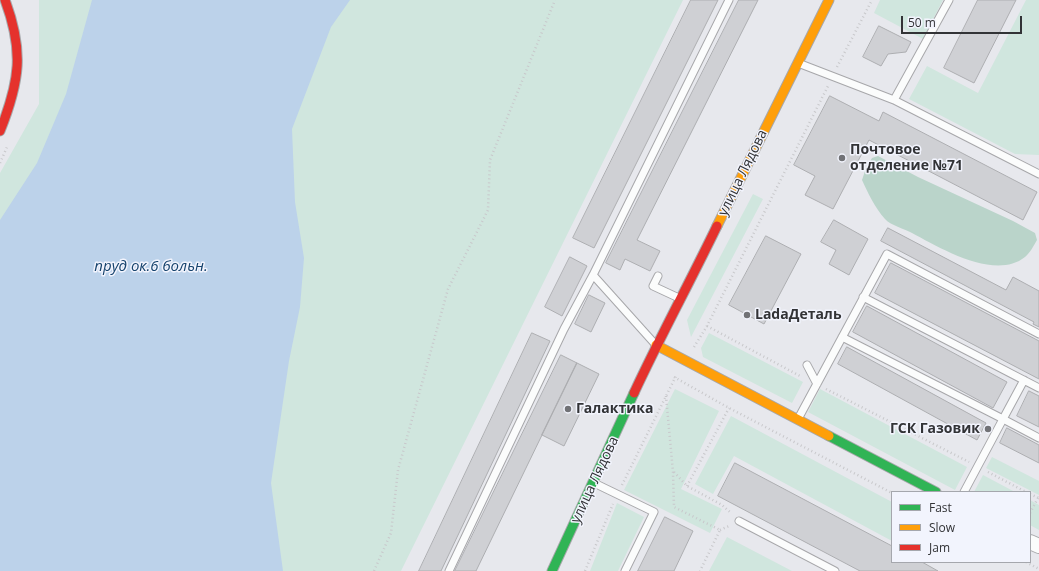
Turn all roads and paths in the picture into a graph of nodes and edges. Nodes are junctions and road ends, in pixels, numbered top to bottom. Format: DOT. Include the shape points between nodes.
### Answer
graph roads {
  1 [pos="5,0"];
  2 [pos="555,0"];
  3 [pos="729,0"];
  4 [pos="829,0"];
  5 [pos="872,0"];
  6 [pos="949,0"];
  7 [pos="797,62"];
  8 [pos="833,76"];
  9 [pos="894,100"];
  10 [pos="0,131"];
  11 [pos="1039,174"];
  12 [pos="593,275"];
  13 [pos="658,276"];
  14 [pos="863,297"];
  15 [pos="681,299"];
  16 [pos="1039,334"];
  17 [pos="842,337"];
  18 [pos="656,345"];
  19 [pos="807,365"];
  20 [pos="1024,380"];
  21 [pos="817,384"];
  22 [pos="1039,388"];
  23 [pos="666,394"];
  24 [pos="729,408"];
  25 [pos="798,419"];
  26 [pos="1003,419"];
  27 [pos="1039,438"];
  28 [pos="978,467"];
  29 [pos="673,472"];
  30 [pos="594,482"];
  31 [pos="687,486"];
  32 [pos="934,491"];
  33 [pos="965,491"];
  34 [pos="1024,491"];
  35 [pos="891,492"];
  36 [pos="618,494"];
  37 [pos="1038,498"];
  38 [pos="1031,511"];
  39 [pos="739,521"];
  40 [pos="1028,563"];
  41 [pos="1039,569"];
  42 [pos="374,571"];
  43 [pos="448,571"];
  44 [pos="552,571"];
  45 [pos="585,571"];
  46 [pos="625,571"];
  47 [pos="700,571"];
  48 [pos="835,571"];
  1 -- 10 [label="street" via="13,17 18,43 18,75"];
  2 -- 42 [label="path" via="490,160 488,210 448,289 398,470 391,533"];
  3 -- 12 [label="lane"];
  4 -- 7 [label="street, улица Лядова"];
  5 -- 8 [label="path"];
  6 -- 9 [label="lane"];
  7 -- 8 [label="lane"];
  7 -- 15 [label="street, улица Лядова"];
  8 -- 9 [label="lane"];
  8 -- 21 [label="path" via="706,326"];
  9 -- 11 [label="lane"];
  12 -- 18 [label="lane"];
  12 -- 43 [label="lane" via="564,328"];
  13 -- 15 [label="lane" via="653,286"];
  14 -- 16 [label="lane" via="887,254"];
  14 -- 17 [label="lane"];
  14 -- 20 [label="lane"];
  15 -- 18 [label="street, улица Лядова"];
  17 -- 21 [label="lane"];
  17 -- 26 [label="lane"];
  18 -- 25 [label="street"];
  18 -- 30 [label="street, улица Лядова"];
  19 -- 21 [label="lane"];
  20 -- 22 [label="lane"];
  20 -- 26 [label="lane"];
  21 -- 25 [label="lane"];
  21 -- 28 [label="path"];
  23 -- 24 [label="path" via="674,377"];
  23 -- 29 [label="path"];
  23 -- 36 [label="path"];
  24 -- 31 [label="path"];
  24 -- 35 [label="path"];
  25 -- 32 [label="street"];
  26 -- 27 [label="lane"];
  26 -- 28 [label="lane"];
  28 -- 33 [label="lane"];
  28 -- 34 [label="path"];
  29 -- 31 [label="path"];
  29 -- 47 [label="path" via="674,507 720,530"];
  30 -- 36 [label="lane"];
  30 -- 44 [label="street, улица Лядова"];
  31 -- 39 [label="path" via="722,505"];
  36 -- 45 [label="path"];
  36 -- 46 [label="lane" via="654,512"];
  37 -- 38 [label="path"];
  39 -- 48 [label="lane"];
  40 -- 41 [label="path"];
}
